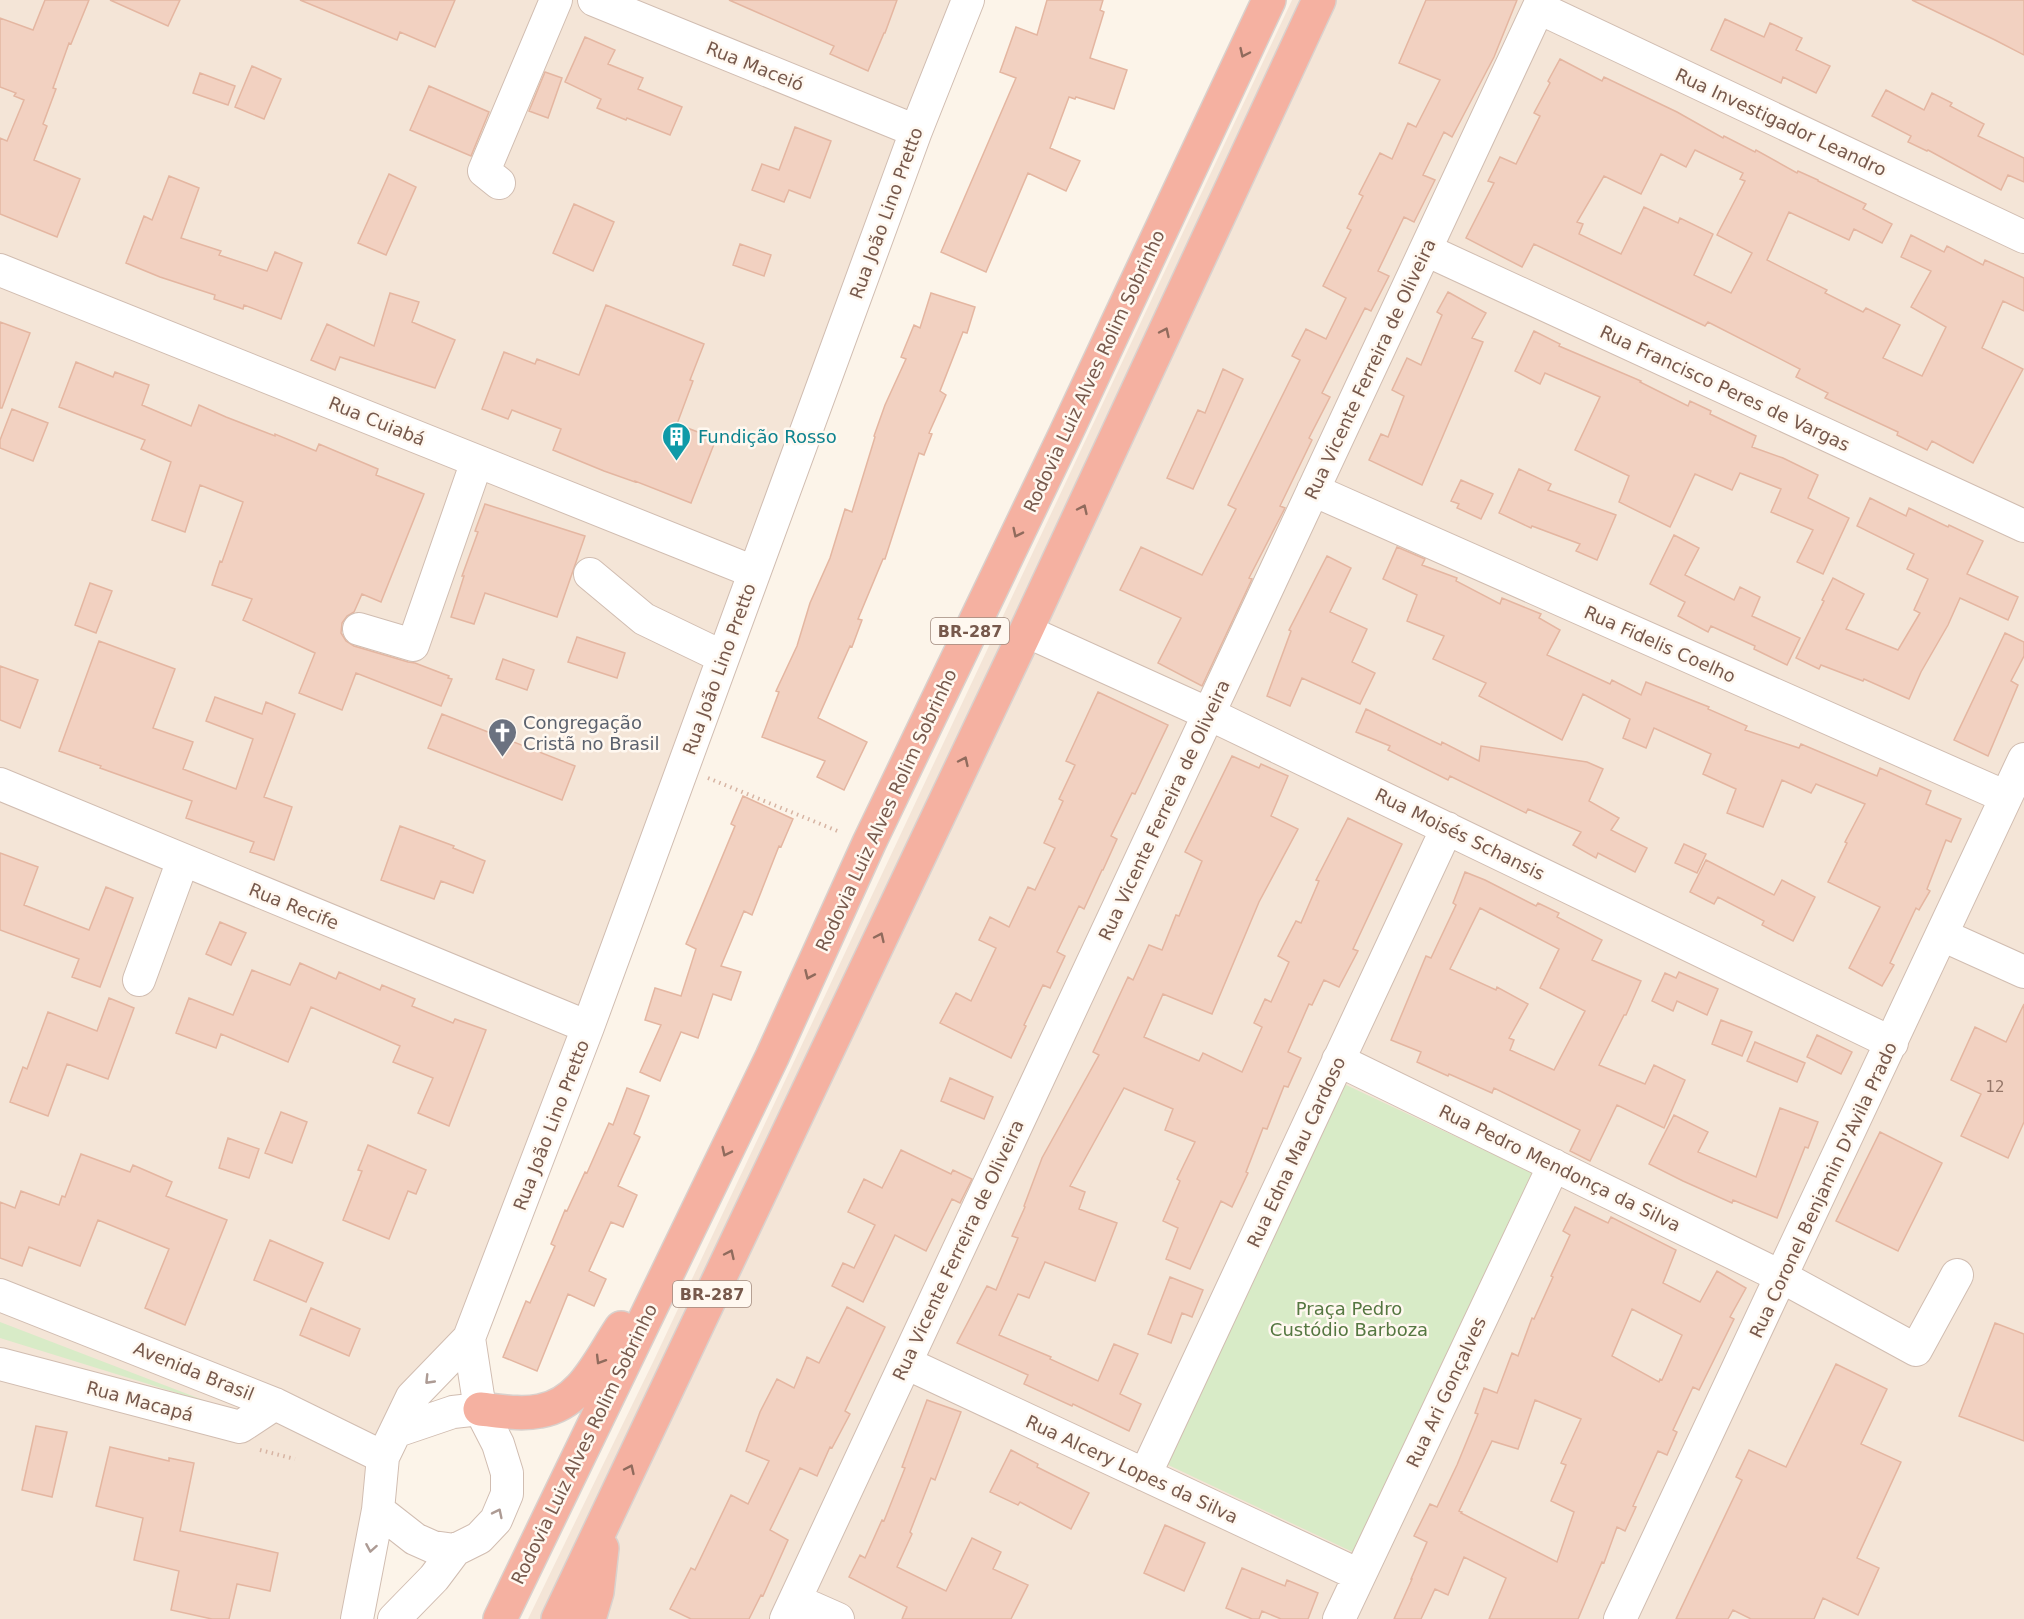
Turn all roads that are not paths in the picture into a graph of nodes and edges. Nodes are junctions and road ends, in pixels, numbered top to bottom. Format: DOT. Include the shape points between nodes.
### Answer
graph roads {
  1 [pos="556,0"];
  2 [pos="594,0"];
  3 [pos="968,0"];
  4 [pos="1269,0"];
  5 [pos="1318,0"];
  6 [pos="1541,4"];
  7 [pos="916,132"];
  8 [pos="499,183"];
  9 [pos="2024,237"];
  10 [pos="1426,250"];
  11 [pos="0,270"];
  12 [pos="477,461"];
  13 [pos="1313,490"];
  14 [pos="2024,525"];
  15 [pos="754,572"];
  16 [pos="590,574"];
  17 [pos="359,629"];
  18 [pos="1026,631"];
  19 [pos="723,657"];
  20 [pos="1209,714"];
  21 [pos="2024,759"];
  22 [pos="0,784"];
  23 [pos="2006,797"];
  24 [pos="1447,828"];
  25 [pos="183,860"];
  26 [pos="1942,935"];
  27 [pos="2024,972"];
  28 [pos="139,980"];
  29 [pos="588,1027"];
  30 [pos="1892,1042"];
  31 [pos="1338,1060"];
  32 [pos="1554,1166"];
  33 [pos="672,1263"];
  34 [pos="1957,1275"];
  35 [pos="1782,1277"];
  36 [pos="0,1295"];
  37 [pos="469,1338"];
  38 [pos="906,1363"];
  39 [pos="0,1364"];
  40 [pos="275,1404"];
  41 [pos="480,1409"];
  42 [pos="390,1444"];
  43 [pos="1145,1475"];
  44 [pos="378,1510"];
  45 [pos="605,1522"];
  46 [pos="456,1550"];
  47 [pos="1359,1575"];
  48 [pos="790,1609"];
  49 [pos="357,1619"];
  50 [pos="394,1619"];
  51 [pos="500,1619"];
  52 [pos="558,1619"];
  53 [pos="589,1619"];
  54 [pos="838,1619"];
  55 [pos="1339,1619"];
  56 [pos="1620,1619"];
  1 -- 8 [label="street" via="484,171"];
  2 -- 7 [label="street, Rua Maceió"];
  3 -- 7 [label="street, Rua João Lino Pretto"];
  4 -- 33 [label="highway, Rodovia Luiz Alves Rolim Sobrinho / BR-287, one-way"];
  18 -- 5 [label="highway, BR-287, one-way"];
  6 -- 9 [label="street, Rua Investigador Leandro"];
  6 -- 10 [label="street, Rua Vicente Ferreira de Oliveira"];
  7 -- 15 [label="street, Rua João Lino Pretto"];
  10 -- 13 [label="street, Rua Vicente Ferreira de Oliveira"];
  10 -- 14 [label="street, Rua Francisco Peres de Vargas"];
  11 -- 12 [label="street, Rua Cuiabá"];
  12 -- 15 [label="street, Rua Cuiabá"];
  12 -- 17 [label="street" via="413,645"];
  13 -- 20 [label="street, Rua Vicente Ferreira de Oliveira"];
  13 -- 23 [label="street, Rua Fidelis Coelho"];
  15 -- 19 [label="street, Rua João Lino Pretto"];
  16 -- 19 [label="street" via="644,620"];
  18 -- 20 [label="street, Rua Moisés Schansis"];
  45 -- 18 [label="highway, BR-287, one-way"];
  19 -- 29 [label="street, Rua João Lino Pretto"];
  20 -- 24 [label="street, Rua Moisés Schansis"];
  20 -- 38 [label="street, Rua Vicente Ferreira de Oliveira"];
  21 -- 23 [label="street, Rua Coronel Benjamin D'Avila Prado"];
  22 -- 25 [label="street, Rua Recife"];
  23 -- 26 [label="street, Rua Coronel Benjamin D'Avila Prado"];
  24 -- 30 [label="street, Rua Moisés Schansis"];
  24 -- 31 [label="street, Rua Edna Mau Cardoso"];
  25 -- 28 [label="street"];
  25 -- 29 [label="street, Rua Recife"];
  26 -- 27 [label="street"];
  26 -- 30 [label="street, Rua Coronel Benjamin D'Avila Prado"];
  29 -- 37 [label="street, Rua João Lino Pretto"];
  30 -- 35 [label="street, Rua Coronel Benjamin D'Avila Prado"];
  31 -- 32 [label="street, Rua Pedro Mendonça da Silva"];
  31 -- 43 [label="street, Rua Edna Mau Cardoso"];
  32 -- 35 [label="street, Rua Pedro Mendonça da Silva"];
  32 -- 47 [label="street, Rua Ari Gonçalves"];
  33 -- 41 [label="highway, one-way" via="626,1320 587,1381 568,1400 541,1412"];
  33 -- 51 [label="highway, Rodovia Luiz Alves Rolim Sobrinho / BR-287"];
  34 -- 35 [label="street, Rua Pedro Mendonça da Silva" via="1916,1350"];
  35 -- 56 [label="street, Rua Coronel Benjamin D'Avila Prado"];
  36 -- 40 [label="street, Avenida Brasil"];
  37 -- 41 [label="street, Rua João Lino Pretto"];
  37 -- 42 [label="street, Rua João Lino Pretto, one-way" via="412,1397"];
  38 -- 43 [label="street, Rua Alcery Lopes da Silva"];
  38 -- 48 [label="street, Rua Vicente Ferreira de Oliveira"];
  39 -- 40 [label="street, Rua Macapá" via="240,1427"];
  40 -- 42 [label="street, Avenida Brasil"];
  41 -- 42 [label="street" via="453,1412"];
  46 -- 41 [label="street, one-way" via="480,1538 496,1520 507,1494 507,1473 498,1444"];
  42 -- 44 [label="street, Rua João Lino Pretto"];
  43 -- 47 [label="street, Rua Alcery Lopes da Silva"];
  44 -- 46 [label="street" via="415,1539 433,1547"];
  44 -- 49 [label="street, Rua João Lino Pretto, one-way"];
  45 -- 52 [label="highway, BR-287"];
  45 -- 53 [label="highway, BR-287" via="597,1592"];
  46 -- 50 [label="street"];
  47 -- 55 [label="street, Rua Ari Gonçalves"];
  48 -- 54 [label="street"];
}
